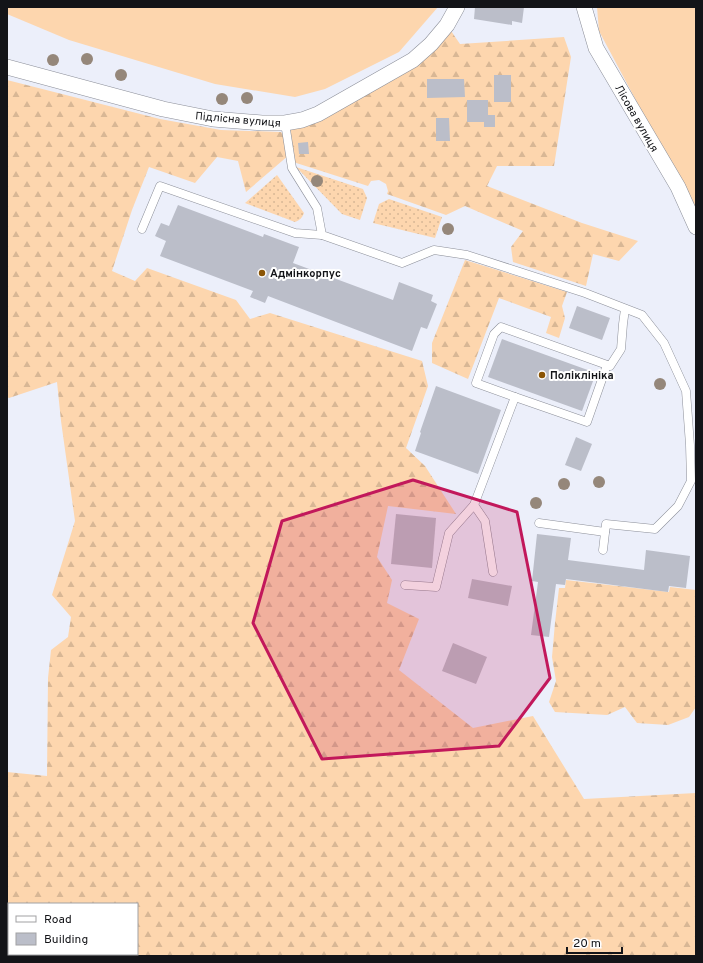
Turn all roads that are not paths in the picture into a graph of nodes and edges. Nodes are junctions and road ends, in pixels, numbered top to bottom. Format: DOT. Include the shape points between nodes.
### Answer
graph roads {
  1 [pos="457,7"];
  2 [pos="584,7"];
  3 [pos="7,67"];
  4 [pos="285,123"];
  5 [pos="696,227"];
  6 [pos="142,229"];
  7 [pos="322,235"];
  8 [pos="625,308"];
  9 [pos="607,365"];
  10 [pos="515,397"];
  11 [pos="474,505"];
  12 [pos="539,523"];
  13 [pos="605,532"];
  14 [pos="603,550"];
  15 [pos="493,572"];
  16 [pos="405,585"];
  1 -- 4 [label="street, Підлісна вулиця" via="435,40 413,60 318,114"];
  2 -- 5 [label="street, Лісова вулиця" via="596,48 678,187"];
  3 -- 4 [label="street, Підлісна вулиця" via="163,109 213,119"];
  4 -- 7 [label="lane" via="292,168 317,208"];
  6 -- 7 [label="lane" via="160,186 295,233"];
  7 -- 8 [label="lane" via="402,263 434,250 467,256"];
  8 -- 9 [label="lane" via="622,349 610,366"];
  8 -- 13 [label="lane" via="642,315 664,343 686,391 691,481 678,506 655,529 606,524"];
  9 -- 10 [label="lane" via="587,422"];
  9 -- 10 [label="lane" via="501,327 494,334 476,383"];
  10 -- 11 [label="lane"];
  11 -- 15 [label="lane" via="485,521"];
  11 -- 16 [label="lane" via="448,533 436,587"];
  12 -- 13 [label="lane"];
  13 -- 14 [label="lane"];
}
